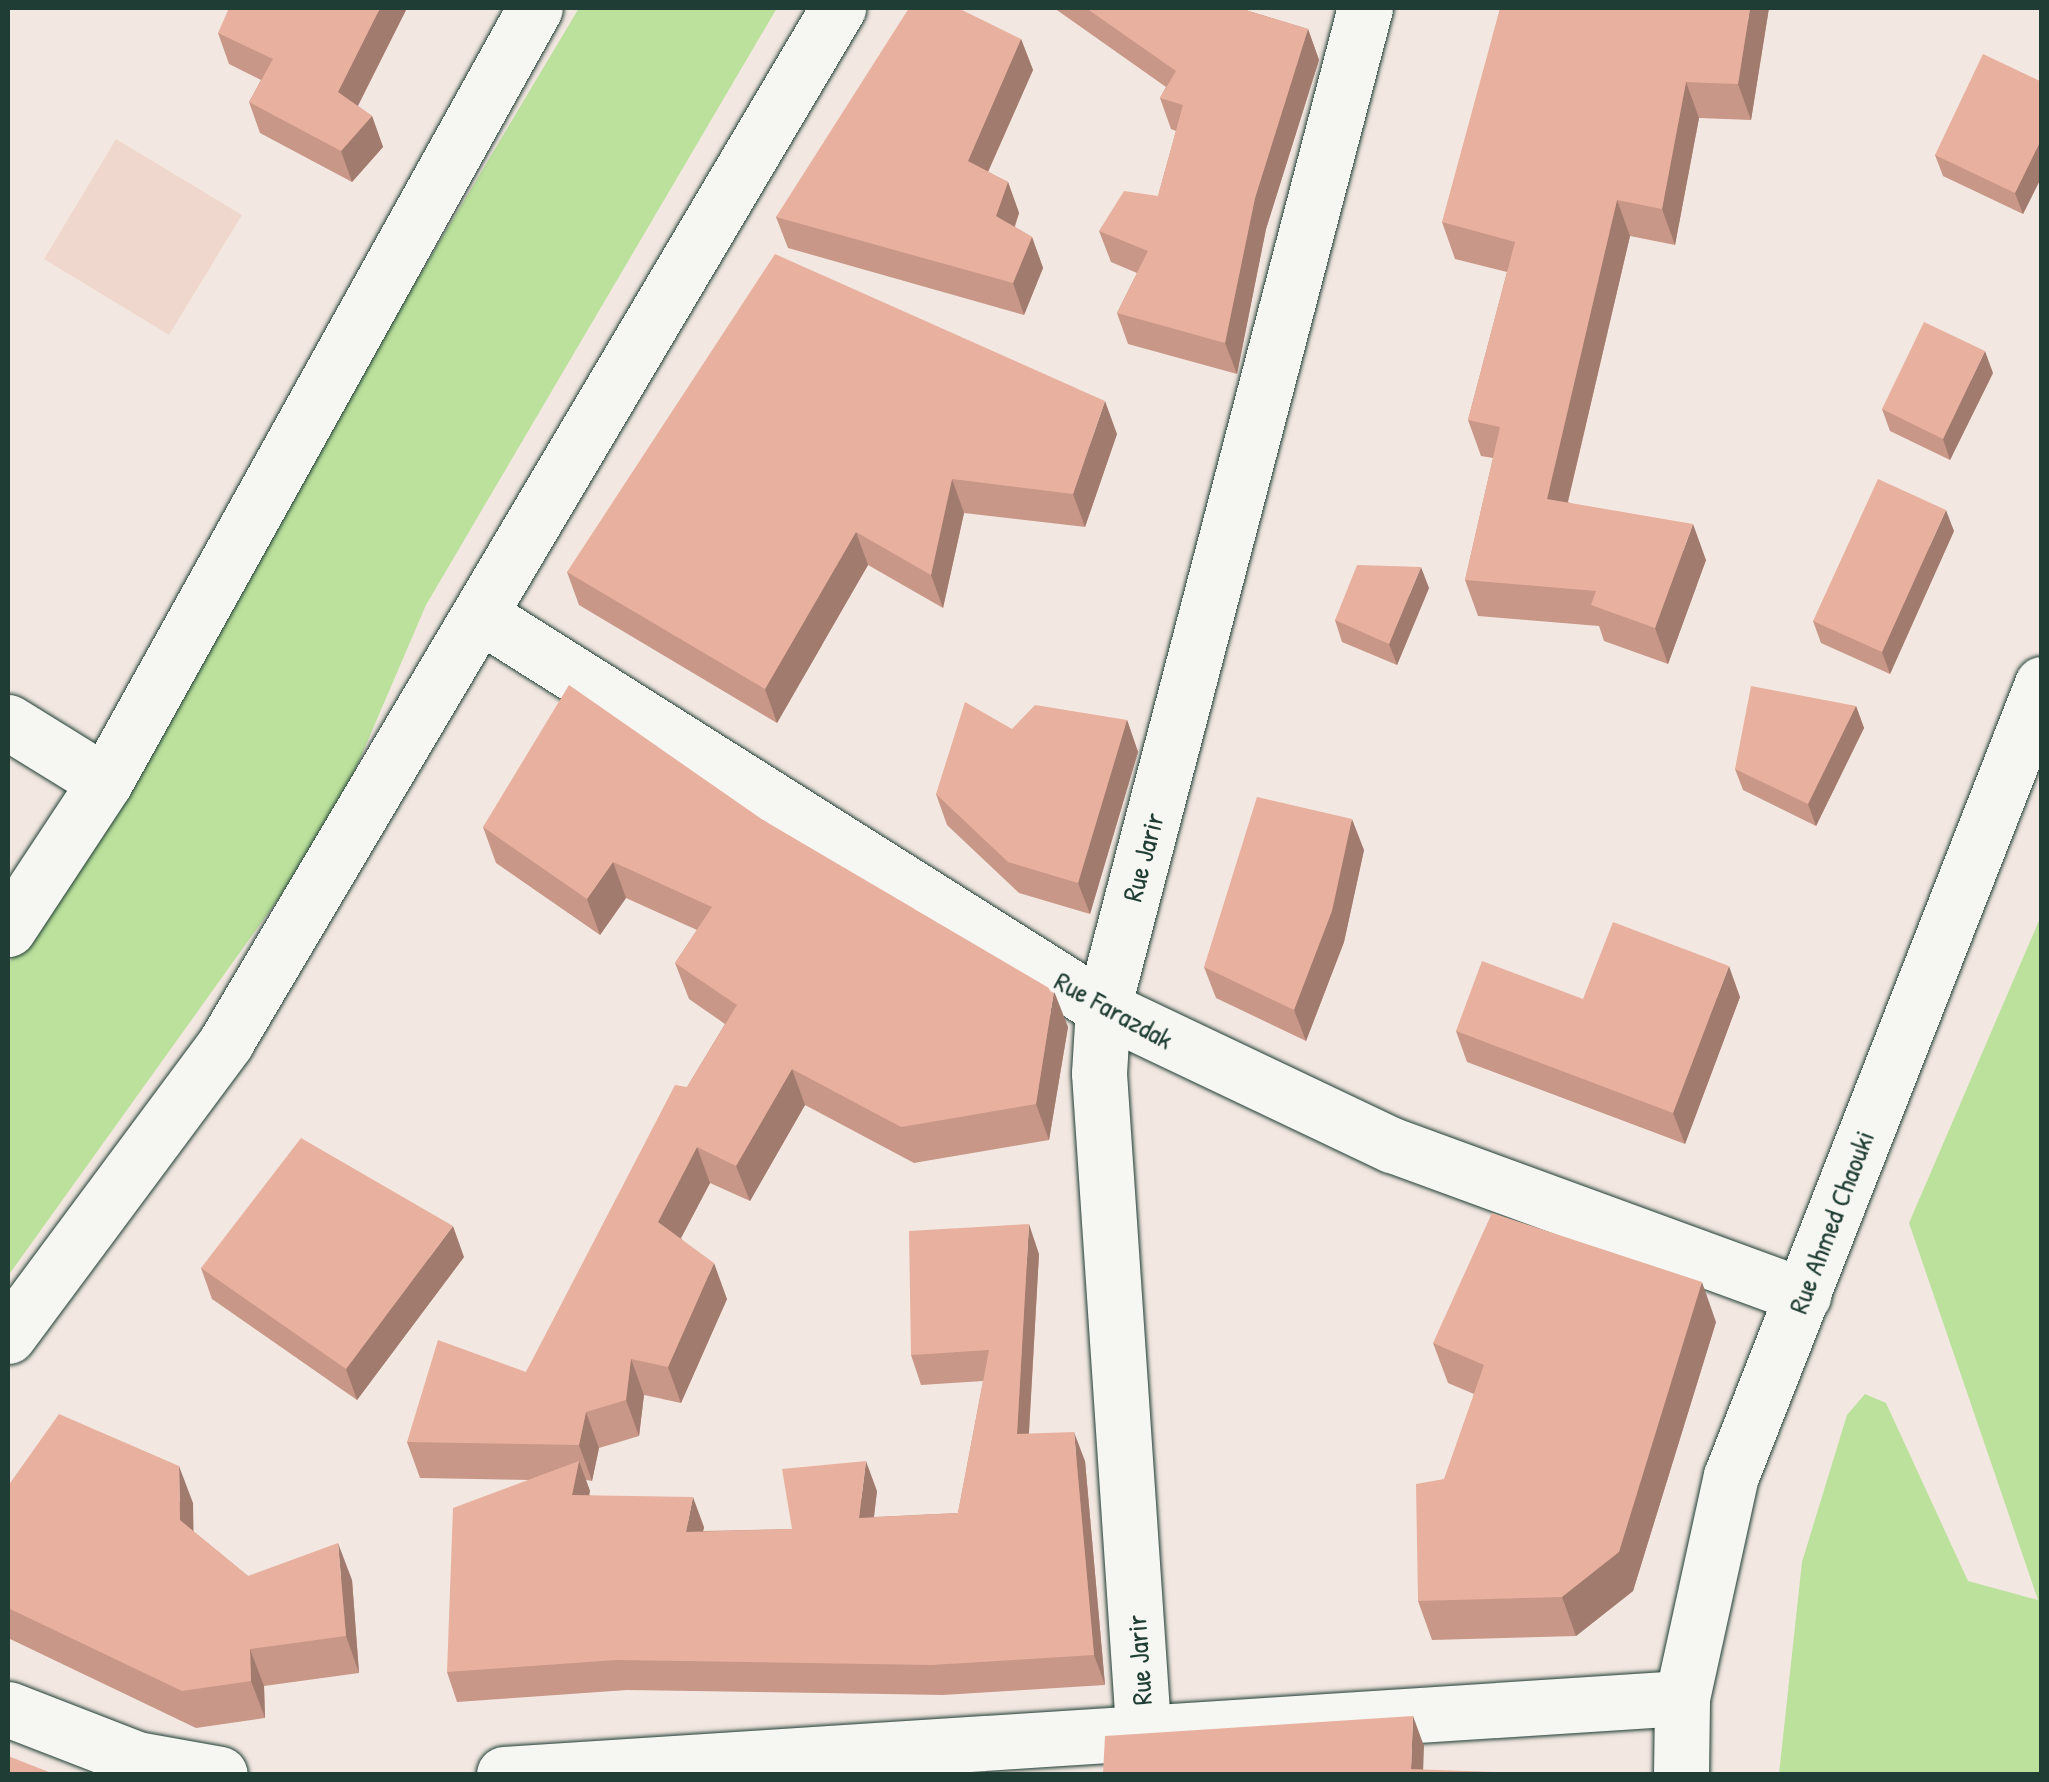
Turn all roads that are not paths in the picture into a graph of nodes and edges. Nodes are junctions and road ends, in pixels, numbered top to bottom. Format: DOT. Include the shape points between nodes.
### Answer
graph roads {
  1 [pos="534,8"];
  2 [pos="838,8"];
  3 [pos="1364,8"];
  4 [pos="480,615"];
  5 [pos="2042,684"];
  6 [pos="8,722"];
  7 [pos="105,782"];
  8 [pos="8,929"];
  9 [pos="1103,1008"];
  10 [pos="1803,1295"];
  11 [pos="8,1336"];
  12 [pos="1682,1698"];
  13 [pos="8,1708"];
  14 [pos="1144,1728"];
  15 [pos="1006,1756"];
  16 [pos="220,1774"];
  17 [pos="504,1774"];
  18 [pos="1680,1774"];
  1 -- 7 [label="street"];
  2 -- 4 [label="street"];
  3 -- 9 [label="street, Rue Jarir"];
  4 -- 9 [label="street, Rue Farazdak"];
  4 -- 11 [label="street" via="226,1042"];
  5 -- 10 [label="street, Rue Ahmed Chaouki"];
  6 -- 7 [label="street"];
  7 -- 8 [label="street"];
  9 -- 10 [label="street, Rue Farazdak" via="1392,1145"];
  9 -- 14 [label="street, Rue Jarir" via="1099,1073"];
  10 -- 12 [label="street, Rue Ahmed Chaouki" via="1731,1476"];
  12 -- 14 [label="street, Rue Jarir"];
  12 -- 18 [label="street, Rue Ahmed Chaouki"];
  13 -- 16 [label="street" via="136,1759"];
  14 -- 15 [label="street, Rue Jarir"];
  15 -- 17 [label="street, Rue Jarir"];
}
